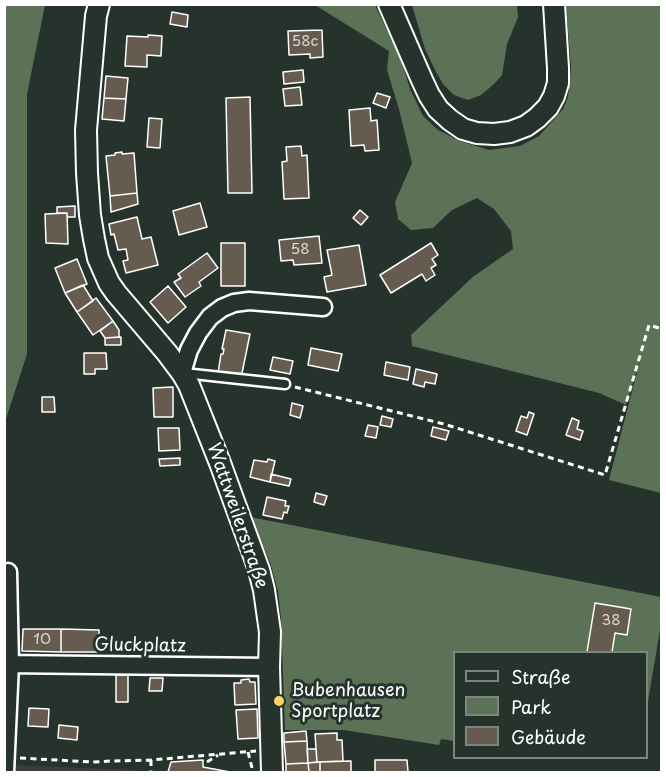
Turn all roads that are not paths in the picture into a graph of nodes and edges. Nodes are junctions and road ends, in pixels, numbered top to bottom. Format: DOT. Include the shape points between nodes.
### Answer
graph roads {
  1 [pos="99,4"];
  2 [pos="389,4"];
  3 [pos="554,4"];
  4 [pos="323,307"];
  5 [pos="182,373"];
  6 [pos="285,384"];
  7 [pos="8,572"];
  8 [pos="7,664"];
  9 [pos="269,667"];
  10 [pos="5,765"];
  11 [pos="272,772"];
  1 -- 5 [label="street, Wattweilerstraße" via="86,130 94,239 109,283"];
  2 -- 3 [label="street" via="438,109 463,129 495,134 526,126 548,107 554,96 558,83"];
  4 -- 5 [label="street" via="249,301 222,308 198,333"];
  5 -- 6 [label="lane"];
  5 -- 9 [label="street, Wattweilerstraße" via="259,570 269,622"];
  7 -- 8 [label="street"];
  8 -- 9 [label="street, Gluckplatz"];
  8 -- 10 [label="street"];
  9 -- 11 [label="street, Wattweilerstraße"];
}
